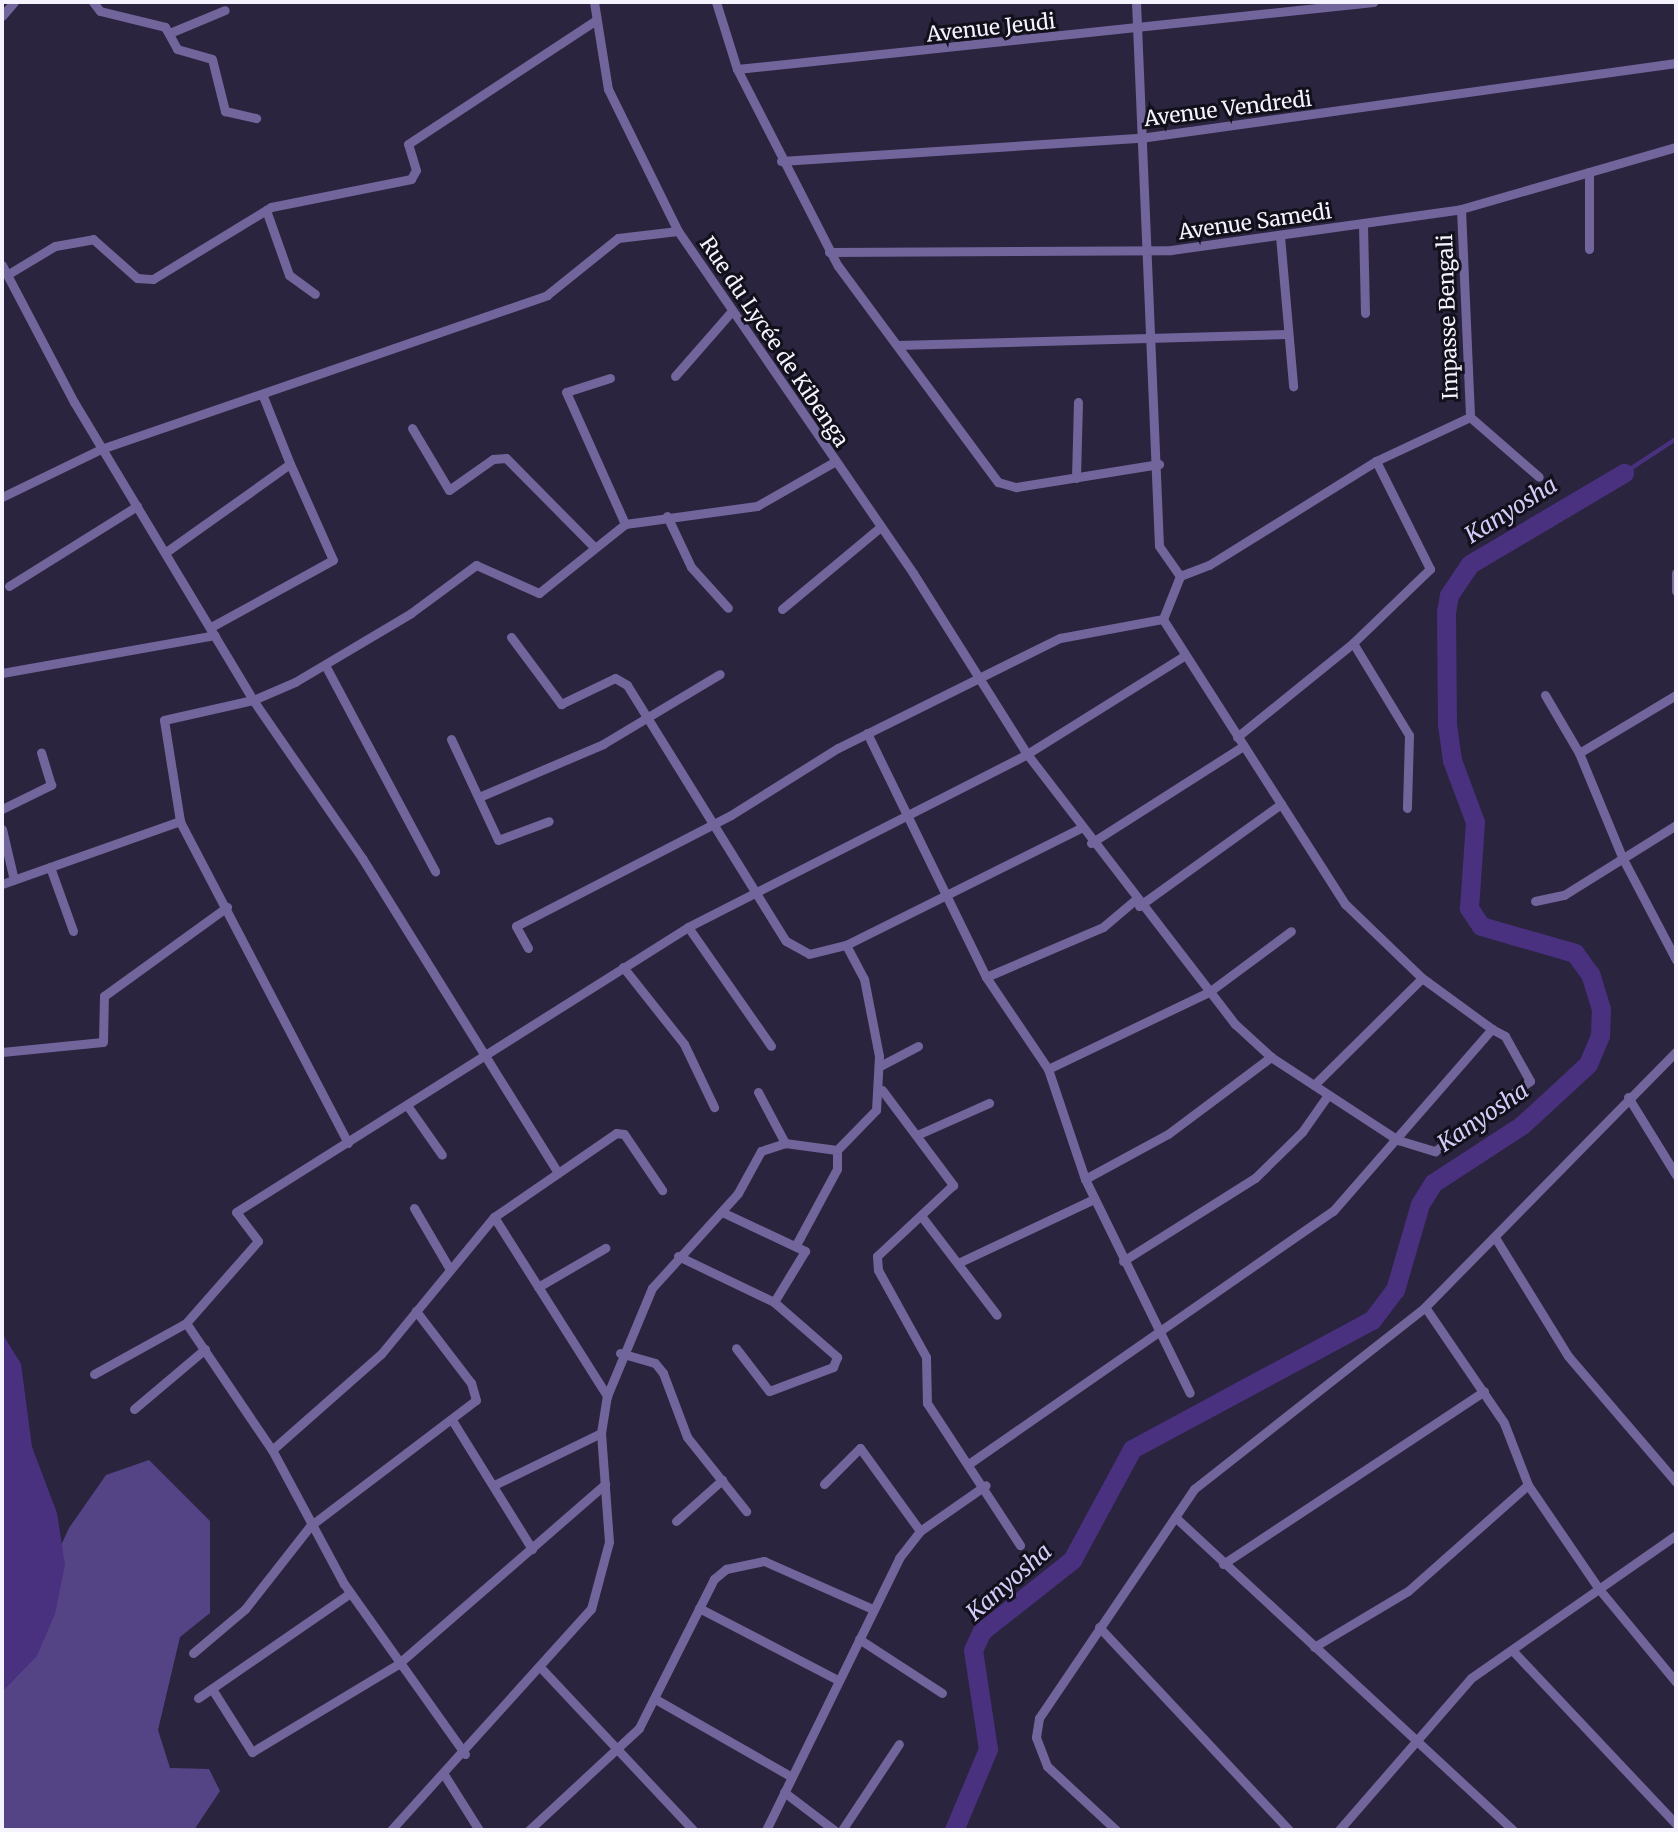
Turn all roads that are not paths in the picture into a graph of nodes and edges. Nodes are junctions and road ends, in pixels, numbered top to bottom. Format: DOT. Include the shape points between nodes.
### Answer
graph roads {
  1 [pos="14,2"];
  2 [pos="93,2"];
  3 [pos="594,2"];
  4 [pos="716,2"];
  5 [pos="1136,2"];
  6 [pos="1373,2"];
  7 [pos="225,10"];
  8 [pos="2,16"];
  9 [pos="596,20"];
  10 [pos="1137,30"];
  11 [pos="172,32"];
  12 [pos="1676,63"];
  13 [pos="737,69"];
  14 [pos="257,118"];
  15 [pos="1140,138"];
  16 [pos="1676,147"];
  17 [pos="781,160"];
  18 [pos="1589,172"];
  19 [pos="1461,209"];
  20 [pos="266,210"];
  21 [pos="1363,225"];
  22 [pos="678,231"];
  23 [pos="1280,236"];
  24 [pos="1589,249"];
  25 [pos="830,251"];
  26 [pos="1146,252"];
  27 [pos="2,265"];
  28 [pos="10,273"];
  29 [pos="315,294"];
  30 [pos="732,311"];
  31 [pos="1365,313"];
  32 [pos="1287,334"];
  33 [pos="1148,335"];
  34 [pos="897,345"];
  35 [pos="675,376"];
  36 [pos="610,378"];
  37 [pos="1293,386"];
  38 [pos="263,396"];
  39 [pos="1078,402"];
  40 [pos="1470,417"];
  41 [pos="412,428"];
  42 [pos="102,449"];
  43 [pos="1376,461"];
  44 [pos="834,462"];
  45 [pos="290,464"];
  46 [pos="1160,464"];
  47 [pos="1539,477"];
  48 [pos="1076,478"];
  49 [pos="2,497"];
  50 [pos="137,506"];
  51 [pos="667,516"];
  52 [pos="625,524"];
  53 [pos="878,528"];
  54 [pos="592,545"];
  55 [pos="166,552"];
  56 [pos="1676,573"];
  57 [pos="1180,576"];
  58 [pos="9,586"];
  59 [pos="1676,590"];
  60 [pos="728,608"];
  61 [pos="782,609"];
  62 [pos="1163,619"];
  63 [pos="213,631"];
  64 [pos="511,637"];
  65 [pos="1353,643"];
  66 [pos="1185,656"];
  67 [pos="325,665"];
  68 [pos="2,673"];
  69 [pos="720,674"];
  70 [pos="977,679"];
  71 [pos="1545,695"];
  72 [pos="1676,695"];
  73 [pos="253,699"];
  74 [pos="644,720"];
  75 [pos="867,733"];
  76 [pos="1237,737"];
  77 [pos="451,739"];
  78 [pos="1243,746"];
  79 [pos="41,753"];
  80 [pos="1580,753"];
  81 [pos="1027,754"];
  82 [pos="479,797"];
  83 [pos="1282,804"];
  84 [pos="1407,808"];
  85 [pos="2,809"];
  86 [pos="907,815"];
  87 [pos="180,821"];
  88 [pos="549,821"];
  89 [pos="708,824"];
  90 [pos="1676,825"];
  91 [pos="2,829"];
  92 [pos="1079,829"];
  93 [pos="4,843"];
  94 [pos="1091,843"];
  95 [pos="1622,858"];
  96 [pos="50,867"];
  97 [pos="435,871"];
  98 [pos="14,880"];
  99 [pos="2,884"];
  100 [pos="753,890"];
  101 [pos="944,896"];
  102 [pos="1535,901"];
  103 [pos="1137,903"];
  104 [pos="227,907"];
  105 [pos="688,927"];
  106 [pos="73,931"];
  107 [pos="1291,931"];
  108 [pos="846,945"];
  109 [pos="528,948"];
  110 [pos="1675,954"];
  111 [pos="623,967"];
  112 [pos="986,977"];
  113 [pos="1422,978"];
  114 [pos="1209,992"];
  115 [pos="1492,1029"];
  116 [pos="771,1046"];
  117 [pos="918,1046"];
  118 [pos="2,1052"];
  119 [pos="1676,1052"];
  120 [pos="1271,1057"];
  121 [pos="486,1059"];
  122 [pos="880,1066"];
  123 [pos="1048,1069"];
  124 [pos="1314,1085"];
  125 [pos="882,1090"];
  126 [pos="758,1092"];
  127 [pos="1328,1095"];
  128 [pos="1628,1097"];
  129 [pos="989,1102"];
  130 [pos="714,1107"];
  131 [pos="409,1108"];
  132 [pos="917,1135"];
  133 [pos="1398,1140"];
  134 [pos="348,1143"];
  135 [pos="785,1143"];
  136 [pos="837,1150"];
  137 [pos="442,1155"];
  138 [pos="558,1174"];
  139 [pos="1676,1174"];
  140 [pos="1085,1179"];
  141 [pos="662,1190"];
  142 [pos="1094,1199"];
  143 [pos="414,1209"];
  144 [pos="722,1212"];
  145 [pos="494,1217"];
  146 [pos="922,1217"];
  147 [pos="1496,1239"];
  148 [pos="796,1245"];
  149 [pos="606,1248"];
  150 [pos="678,1256"];
  151 [pos="1123,1262"];
  152 [pos="958,1263"];
  153 [pos="449,1268"];
  154 [pos="538,1287"];
  155 [pos="774,1302"];
  156 [pos="1425,1307"];
  157 [pos="416,1311"];
  158 [pos="997,1315"];
  159 [pos="186,1323"];
  160 [pos="1156,1332"];
  161 [pos="736,1348"];
  162 [pos="205,1349"];
  163 [pos="620,1353"];
  164 [pos="93,1374"];
  165 [pos="1484,1391"];
  166 [pos="1190,1393"];
  167 [pos="607,1396"];
  168 [pos="134,1409"];
  169 [pos="452,1420"];
  170 [pos="601,1433"];
  171 [pos="272,1450"];
  172 [pos="970,1463"];
  173 [pos="722,1480"];
  174 [pos="1676,1482"];
  175 [pos="605,1484"];
  176 [pos="824,1484"];
  177 [pos="494,1485"];
  178 [pos="986,1485"];
  179 [pos="1528,1485"];
  180 [pos="746,1511"];
  181 [pos="1175,1517"];
  182 [pos="676,1521"];
  183 [pos="310,1526"];
  184 [pos="920,1531"];
  185 [pos="1676,1535"];
  186 [pos="1020,1545"];
  187 [pos="532,1549"];
  188 [pos="1223,1564"];
  189 [pos="1599,1588"];
  190 [pos="350,1593"];
  191 [pos="699,1608"];
  192 [pos="873,1609"];
  193 [pos="1099,1627"];
  194 [pos="859,1639"];
  195 [pos="1314,1647"];
  196 [pos="1512,1650"];
  197 [pos="193,1653"];
  198 [pos="397,1665"];
  199 [pos="541,1668"];
  200 [pos="836,1679"];
  201 [pos="1676,1682"];
  202 [pos="212,1689"];
  203 [pos="942,1693"];
  204 [pos="198,1698"];
  205 [pos="657,1700"];
  206 [pos="1415,1740"];
  207 [pos="900,1744"];
  208 [pos="620,1750"];
  209 [pos="465,1754"];
  210 [pos="445,1776"];
  211 [pos="790,1776"];
  212 [pos="784,1792"];
  213 [pos="1676,1824"];
  214 [pos="391,1830"];
  215 [pos="479,1830"];
  216 [pos="529,1830"];
  217 [pos="693,1830"];
  218 [pos="766,1830"];
  219 [pos="834,1830"];
  220 [pos="842,1830"];
  221 [pos="1116,1830"];
  222 [pos="1289,1830"];
  223 [pos="1339,1830"];
  224 [pos="1513,1830"];
  1 -- 8 [label="street"];
  2 -- 11 [label="street" via="100,11"];
  3 -- 9 [label="street, Rue du Lycée de Kibenga"];
  4 -- 13 [label="street"];
  5 -- 10 [label="street"];
  6 -- 10 [label="street, Avenue Jeudi"];
  7 -- 11 [label="street"];
  9 -- 20 [label="street" via="408,144 416,170 411,179"];
  9 -- 22 [label="street, Rue du Lycée de Kibenga" via="613,102"];
  10 -- 13 [label="street, Avenue Jeudi"];
  10 -- 15 [label="street"];
  11 -- 14 [label="street" via="177,49 213,60 226,113"];
  12 -- 15 [label="street, Avenue Vendredi"];
  13 -- 17 [label="street"];
  15 -- 17 [label="street, Avenue Vendredi"];
  15 -- 26 [label="street"];
  16 -- 18 [label="street, Avenue Samedi"];
  17 -- 25 [label="street"];
  18 -- 19 [label="street, Avenue Samedi"];
  18 -- 24 [label="street"];
  19 -- 21 [label="street, Avenue Samedi"];
  19 -- 40 [label="street, Impasse Bengali"];
  20 -- 28 [label="street" via="153,279 137,278 93,239 55,246"];
  20 -- 29 [label="street" via="289,275"];
  21 -- 23 [label="street, Avenue Samedi"];
  21 -- 31 [label="street"];
  22 -- 30 [label="street, Rue du Lycée de Kibenga"];
  22 -- 38 [label="street" via="618,239 547,295 418,335"];
  23 -- 26 [label="street, Avenue Samedi"];
  23 -- 32 [label="street"];
  25 -- 26 [label="street, Avenue Samedi" via="1024,246"];
  25 -- 34 [label="street"];
  26 -- 33 [label="street"];
  27 -- 28 [label="street"];
  28 -- 42 [label="street"];
  30 -- 35 [label="street"];
  30 -- 44 [label="street, Rue du Lycée de Kibenga"];
  32 -- 33 [label="street"];
  32 -- 37 [label="street"];
  33 -- 34 [label="street"];
  33 -- 46 [label="street"];
  34 -- 48 [label="street" via="998,482 1016,486"];
  36 -- 52 [label="street" via="567,395"];
  38 -- 42 [label="street"];
  38 -- 45 [label="street"];
  39 -- 48 [label="street"];
  40 -- 43 [label="street"];
  40 -- 47 [label="street, Impasse Bengali"];
  41 -- 54 [label="street" via="449,490 493,459 506,458"];
  42 -- 49 [label="street"];
  42 -- 50 [label="street"];
  43 -- 57 [label="street" via="1209,565"];
  43 -- 65 [label="street" via="1430,569"];
  44 -- 51 [label="street" via="761,505"];
  44 -- 53 [label="street, Rue du Lycée de Kibenga"];
  45 -- 55 [label="street"];
  45 -- 63 [label="street" via="333,559"];
  46 -- 48 [label="street"];
  46 -- 57 [label="street" via="1159,546"];
  50 -- 55 [label="street"];
  50 -- 58 [label="street"];
  51 -- 52 [label="street"];
  51 -- 60 [label="street" via="691,567"];
  52 -- 54 [label="street"];
  53 -- 61 [label="street"];
  53 -- 70 [label="street, Rue du Lycée de Kibenga"];
  54 -- 67 [label="street" via="538,593 476,565"];
  55 -- 63 [label="street"];
  56 -- 59 [label="street"];
  57 -- 62 [label="street"];
  62 -- 66 [label="street"];
  62 -- 70 [label="street" via="1059,638"];
  63 -- 68 [label="street"];
  63 -- 73 [label="street"];
  64 -- 74 [label="street" via="561,704 618,678"];
  65 -- 76 [label="street"];
  65 -- 84 [label="street" via="1409,735"];
  66 -- 76 [label="street"];
  66 -- 81 [label="street"];
  67 -- 73 [label="street"];
  67 -- 97 [label="street"];
  69 -- 74 [label="street"];
  70 -- 75 [label="street"];
  70 -- 81 [label="street, Rue du Lycée de Kibenga"];
  71 -- 80 [label="street"];
  72 -- 80 [label="street"];
  73 -- 87 [label="street" via="164,720"];
  73 -- 121 [label="street"];
  74 -- 82 [label="street"];
  74 -- 89 [label="street"];
  75 -- 86 [label="street"];
  75 -- 89 [label="street"];
  76 -- 78 [label="street"];
  77 -- 82 [label="street"];
  78 -- 83 [label="street"];
  78 -- 94 [label="street"];
  79 -- 85 [label="street" via="51,785"];
  80 -- 95 [label="street"];
  81 -- 86 [label="street"];
  81 -- 92 [label="street, Rue du Lycée de Kibenga"];
  82 -- 88 [label="street" via="498,840"];
  83 -- 103 [label="street"];
  83 -- 113 [label="street" via="1345,904"];
  86 -- 100 [label="street"];
  86 -- 101 [label="street"];
  87 -- 96 [label="street"];
  87 -- 104 [label="street"];
  89 -- 100 [label="street"];
  89 -- 109 [label="street" via="516,926"];
  90 -- 95 [label="street"];
  91 -- 93 [label="street"];
  92 -- 94 [label="street, Rue du Lycée de Kibenga"];
  92 -- 101 [label="street"];
  93 -- 98 [label="street"];
  94 -- 103 [label="street, Rue du Lycée de Kibenga"];
  95 -- 102 [label="street" via="1564,895"];
  95 -- 110 [label="street"];
  96 -- 98 [label="street"];
  96 -- 106 [label="street"];
  98 -- 99 [label="street"];
  100 -- 105 [label="street"];
  100 -- 108 [label="street" via="796,949 824,953"];
  101 -- 108 [label="street"];
  101 -- 112 [label="street"];
  103 -- 112 [label="street" via="1103,927 1063,938"];
  103 -- 114 [label="street, Rue du Lycée de Kibenga"];
  104 -- 118 [label="street" via="104,996 103,1042"];
  104 -- 134 [label="street"];
  105 -- 111 [label="street"];
  105 -- 116 [label="street"];
  107 -- 114 [label="street"];
  108 -- 122 [label="street" via="864,979"];
  111 -- 121 [label="street"];
  111 -- 130 [label="street" via="684,1044"];
  112 -- 123 [label="street"];
  113 -- 115 [label="street"];
  113 -- 124 [label="street"];
  114 -- 120 [label="street, Rue du Lycée de Kibenga"];
  114 -- 123 [label="street"];
  115 -- 133 [label="street"];
  115 -- 133 [label="street, Rue du Lycée de Kibenga" via="1504,1036 1530,1075 1523,1089 1448,1146 1428,1150"];
  117 -- 122 [label="street"];
  119 -- 128 [label="street"];
  120 -- 124 [label="street, Rue du Lycée de Kibenga"];
  120 -- 140 [label="street" via="1168,1134"];
  121 -- 131 [label="street"];
  121 -- 138 [label="street"];
  122 -- 125 [label="street"];
  123 -- 140 [label="street"];
  124 -- 127 [label="street, Rue du Lycée de Kibenga"];
  125 -- 132 [label="street"];
  125 -- 136 [label="street" via="866,1126"];
  126 -- 135 [label="street"];
  127 -- 133 [label="street, Rue du Lycée de Kibenga"];
  127 -- 151 [label="street" via="1303,1132 1255,1178"];
  128 -- 139 [label="street"];
  128 -- 147 [label="street"];
  129 -- 132 [label="street"];
  131 -- 134 [label="street"];
  131 -- 137 [label="street"];
  132 -- 146 [label="street" via="953,1185"];
  133 -- 160 [label="street" via="1333,1211"];
  134 -- 159 [label="street" via="236,1212 258,1241"];
  135 -- 136 [label="street"];
  135 -- 144 [label="street" via="761,1151"];
  136 -- 148 [label="street" via="837,1169"];
  138 -- 141 [label="street" via="621,1132"];
  138 -- 145 [label="street"];
  140 -- 142 [label="street"];
  142 -- 151 [label="street"];
  142 -- 152 [label="street"];
  143 -- 153 [label="street"];
  144 -- 148 [label="street"];
  144 -- 150 [label="street"];
  145 -- 153 [label="street"];
  145 -- 154 [label="street"];
  146 -- 152 [label="street"];
  146 -- 172 [label="street" via="877,1256 878,1270 926,1357 927,1403"];
  147 -- 156 [label="street"];
  147 -- 174 [label="street" via="1568,1356"];
  148 -- 155 [label="street" via="806,1255"];
  149 -- 154 [label="street"];
  150 -- 155 [label="street"];
  150 -- 163 [label="street" via="652,1289"];
  151 -- 160 [label="street"];
  152 -- 158 [label="street"];
  153 -- 157 [label="street"];
  154 -- 167 [label="street"];
  155 -- 161 [label="street" via="816,1332 837,1362 769,1391"];
  156 -- 165 [label="street"];
  156 -- 181 [label="street" via="1339,1380 1217,1467"];
  157 -- 169 [label="street" via="477,1392"];
  157 -- 171 [label="street" via="381,1354"];
  159 -- 162 [label="street"];
  159 -- 164 [label="street"];
  160 -- 166 [label="street"];
  160 -- 172 [label="street"];
  162 -- 168 [label="street"];
  162 -- 171 [label="street"];
  163 -- 167 [label="street"];
  163 -- 173 [label="street" via="655,1363 663,1373 678,1423"];
  165 -- 179 [label="street" via="1504,1423"];
  165 -- 188 [label="street"];
  167 -- 170 [label="street"];
  169 -- 177 [label="street"];
  169 -- 183 [label="street"];
  170 -- 175 [label="street"];
  170 -- 177 [label="street"];
  171 -- 183 [label="street"];
  172 -- 178 [label="street"];
  173 -- 180 [label="street"];
  173 -- 182 [label="street"];
  175 -- 187 [label="street"];
  175 -- 199 [label="street" via="609,1542 601,1587 591,1609"];
  176 -- 184 [label="street" via="860,1448"];
  177 -- 187 [label="street"];
  178 -- 184 [label="street"];
  178 -- 186 [label="street"];
  179 -- 189 [label="street"];
  179 -- 195 [label="street" via="1408,1591"];
  181 -- 188 [label="street"];
  181 -- 193 [label="street"];
  183 -- 190 [label="street"];
  183 -- 197 [label="street" via="245,1609"];
  184 -- 192 [label="street"];
  185 -- 189 [label="street"];
  187 -- 198 [label="street"];
  188 -- 195 [label="street"];
  189 -- 196 [label="street"];
  189 -- 201 [label="street"];
  190 -- 198 [label="street"];
  190 -- 202 [label="street"];
  191 -- 192 [label="street" via="714,1579 743,1561 764,1561"];
  191 -- 200 [label="street"];
  191 -- 205 [label="street"];
  192 -- 194 [label="street"];
  193 -- 221 [label="street" via="1039,1718 1036,1737 1047,1766"];
  193 -- 222 [label="street"];
  194 -- 200 [label="street"];
  194 -- 203 [label="street"];
  195 -- 206 [label="street"];
  196 -- 206 [label="street" via="1471,1678"];
  196 -- 213 [label="street"];
  198 -- 202 [label="street" via="252,1752"];
  198 -- 209 [label="street"];
  199 -- 208 [label="street"];
  199 -- 209 [label="street"];
  200 -- 211 [label="street"];
  202 -- 204 [label="street"];
  205 -- 208 [label="street"];
  205 -- 211 [label="street"];
  206 -- 223 [label="street"];
  206 -- 224 [label="street"];
  207 -- 220 [label="street"];
  208 -- 216 [label="street"];
  208 -- 217 [label="street"];
  209 -- 210 [label="street"];
  210 -- 214 [label="street"];
  210 -- 215 [label="street"];
  211 -- 212 [label="street"];
  212 -- 218 [label="street"];
  212 -- 219 [label="street"];
}
